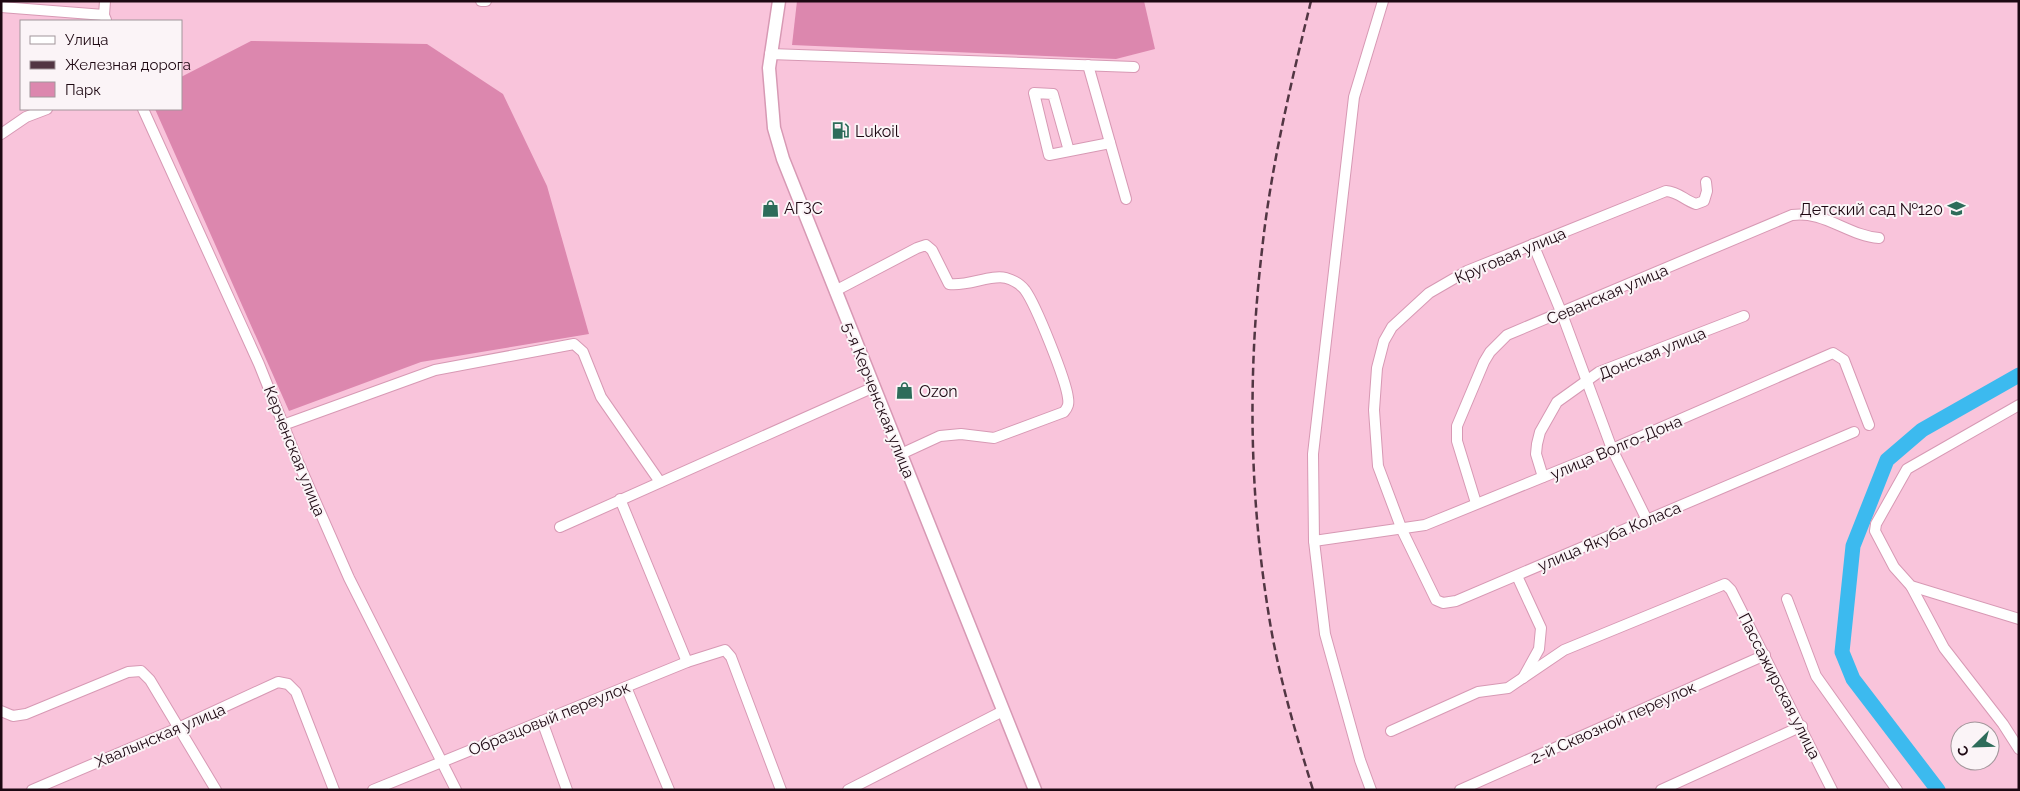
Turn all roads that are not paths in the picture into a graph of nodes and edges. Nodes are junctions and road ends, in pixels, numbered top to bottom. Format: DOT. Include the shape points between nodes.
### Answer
graph roads {
  1 [pos="105,1"];
  2 [pos="481,1"];
  3 [pos="486,1"];
  4 [pos="779,1"];
  5 [pos="1383,1"];
  6 [pos="1,7"];
  7 [pos="105,18"];
  8 [pos="770,54"];
  9 [pos="1088,65"];
  10 [pos="1134,67"];
  11 [pos="44,110"];
  12 [pos="143,110"];
  13 [pos="1,134"];
  14 [pos="1110,143"];
  15 [pos="1070,151"];
  16 [pos="1706,182"];
  17 [pos="1126,199"];
  18 [pos="1879,238"];
  19 [pos="1533,244"];
  20 [pos="835,291"];
  21 [pos="1562,314"];
  22 [pos="1744,316"];
  23 [pos="1587,383"];
  24 [pos="874,387"];
  25 [pos="2019,405"];
  26 [pos="283,425"];
  27 [pos="1869,425"];
  28 [pos="1854,432"];
  29 [pos="1612,449"];
  30 [pos="901,454"];
  31 [pos="1544,478"];
  32 [pos="660,482"];
  33 [pos="620,499"];
  34 [pos="1476,503"];
  35 [pos="1647,520"];
  36 [pos="560,528"];
  37 [pos="1402,530"];
  38 [pos="1314,541"];
  39 [pos="1517,576"];
  40 [pos="1911,586"];
  41 [pos="1787,599"];
  42 [pos="2019,619"];
  43 [pos="1765,655"];
  44 [pos="687,662"];
  45 [pos="1522,681"];
  46 [pos="626,687"];
  47 [pos="1,711"];
  48 [pos="1003,711"];
  49 [pos="542,721"];
  50 [pos="1802,726"];
  51 [pos="178,728"];
  52 [pos="1391,731"];
  53 [pos="2019,749"];
  54 [pos="442,762"];
  55 [pos="396,786"];
  56 [pos="32,790"];
  57 [pos="216,790"];
  58 [pos="334,790"];
  59 [pos="373,790"];
  60 [pos="456,790"];
  61 [pos="567,790"];
  62 [pos="669,790"];
  63 [pos="781,790"];
  64 [pos="848,790"];
  65 [pos="1035,790"];
  66 [pos="1372,790"];
  67 [pos="1460,790"];
  68 [pos="1661,790"];
  69 [pos="1832,790"];
  70 [pos="1897,790"];
  1 -- 7 [label="street"];
  2 -- 3 [label="street"];
  4 -- 8 [label="main road, 5-я Керченская улица"];
  5 -- 38 [label="street" via="1354,97 1313,454"];
  6 -- 7 [label="street"];
  8 -- 9 [label="street"];
  8 -- 20 [label="main road, 5-я Керченская улица" via="773,119 783,159"];
  9 -- 10 [label="street"];
  9 -- 14 [label="street"];
  11 -- 13 [label="street" via="26,117"];
  12 -- 26 [label="street, Керченская улица" via="259,364"];
  14 -- 15 [label="street"];
  14 -- 17 [label="street"];
  15 -- 15 [label="street" via="1049,155 1034,93 1053,94"];
  16 -- 19 [label="street, Круговая улица" via="1704,201 1696,204 1677,192 1666,190"];
  18 -- 21 [label="street, Севанская улица" via="1867,237 1804,213 1792,215"];
  19 -- 21 [label="street"];
  19 -- 37 [label="street, Круговая улица" via="1467,271 1428,293 1392,327 1384,341 1377,368 1374,410 1378,466"];
  20 -- 24 [label="main road, 5-я Керченская улица"];
  20 -- 30 [label="street" via="926,245 932,250 949,284 1004,277 1017,283 1028,296 1051,346 1068,396 1064,412 994,438 961,434 940,436"];
  21 -- 23 [label="street"];
  21 -- 34 [label="street, Севанская улица" via="1507,336 1484,362 1457,426 1456,436"];
  22 -- 23 [label="street, Донская улица" via="1599,372"];
  23 -- 29 [label="street"];
  23 -- 31 [label="street, Донская улица" via="1557,402 1540,432 1536,454"];
  24 -- 30 [label="main road, 5-я Керченская улица"];
  24 -- 32 [label="street"];
  25 -- 40 [label="street" via="1904,472 1875,530 1894,567"];
  26 -- 32 [label="street" via="435,370 574,344 583,352 601,398"];
  26 -- 54 [label="street, Керченская улица" via="349,578"];
  27 -- 29 [label="street, улица Волго-Дона" via="1844,360 1833,353"];
  28 -- 35 [label="street, улица Якуба Коласа"];
  29 -- 31 [label="street, улица Волго-Дона"];
  29 -- 35 [label="street"];
  30 -- 48 [label="main road, 5-я Керченская улица"];
  31 -- 34 [label="street, улица Волго-Дона"];
  32 -- 33 [label="street"];
  33 -- 36 [label="street"];
  33 -- 44 [label="street"];
  34 -- 37 [label="street, улица Волго-Дона" via="1425,525"];
  35 -- 39 [label="street, улица Якуба Коласа"];
  37 -- 38 [label="street, улица Волго-Дона"];
  37 -- 39 [label="street, улица Якуба Коласа" via="1436,600 1442,603 1456,601"];
  38 -- 66 [label="street" via="1325,634 1360,760"];
  39 -- 45 [label="street" via="1542,634 1539,649"];
  40 -- 42 [label="street"];
  40 -- 53 [label="street" via="1944,648"];
  41 -- 70 [label="street" via="1816,676"];
  43 -- 45 [label="street, Пассажирская улица" via="1732,590 1725,584 1564,650"];
  43 -- 50 [label="street, Пассажирская улица"];
  43 -- 67 [label="street, 2-й Сквозной переулок"];
  44 -- 46 [label="street, Образцовый переулок"];
  44 -- 63 [label="street, Образцовый переулок" via="725,650 731,657"];
  45 -- 52 [label="street" via="1508,688 1478,692"];
  46 -- 49 [label="street, Образцовый переулок"];
  46 -- 62 [label="street"];
  47 -- 51 [label="street" via="12,716 26,714 128,672 141,671 150,680"];
  48 -- 64 [label="street"];
  48 -- 65 [label="main road, 5-я Керченская улица"];
  49 -- 54 [label="street, Образцовый переулок"];
  49 -- 61 [label="street"];
  50 -- 68 [label="street"];
  50 -- 69 [label="street, Пассажирская улица"];
  51 -- 56 [label="street, Хвалынская улица"];
  51 -- 57 [label="street"];
  51 -- 58 [label="street, Хвалынская улица" via="278,682 288,684 296,692"];
  54 -- 55 [label="street, Образцовый переулок"];
  54 -- 60 [label="street, Керченская улица"];
  55 -- 59 [label="street, Образцовый переулок"];
}
